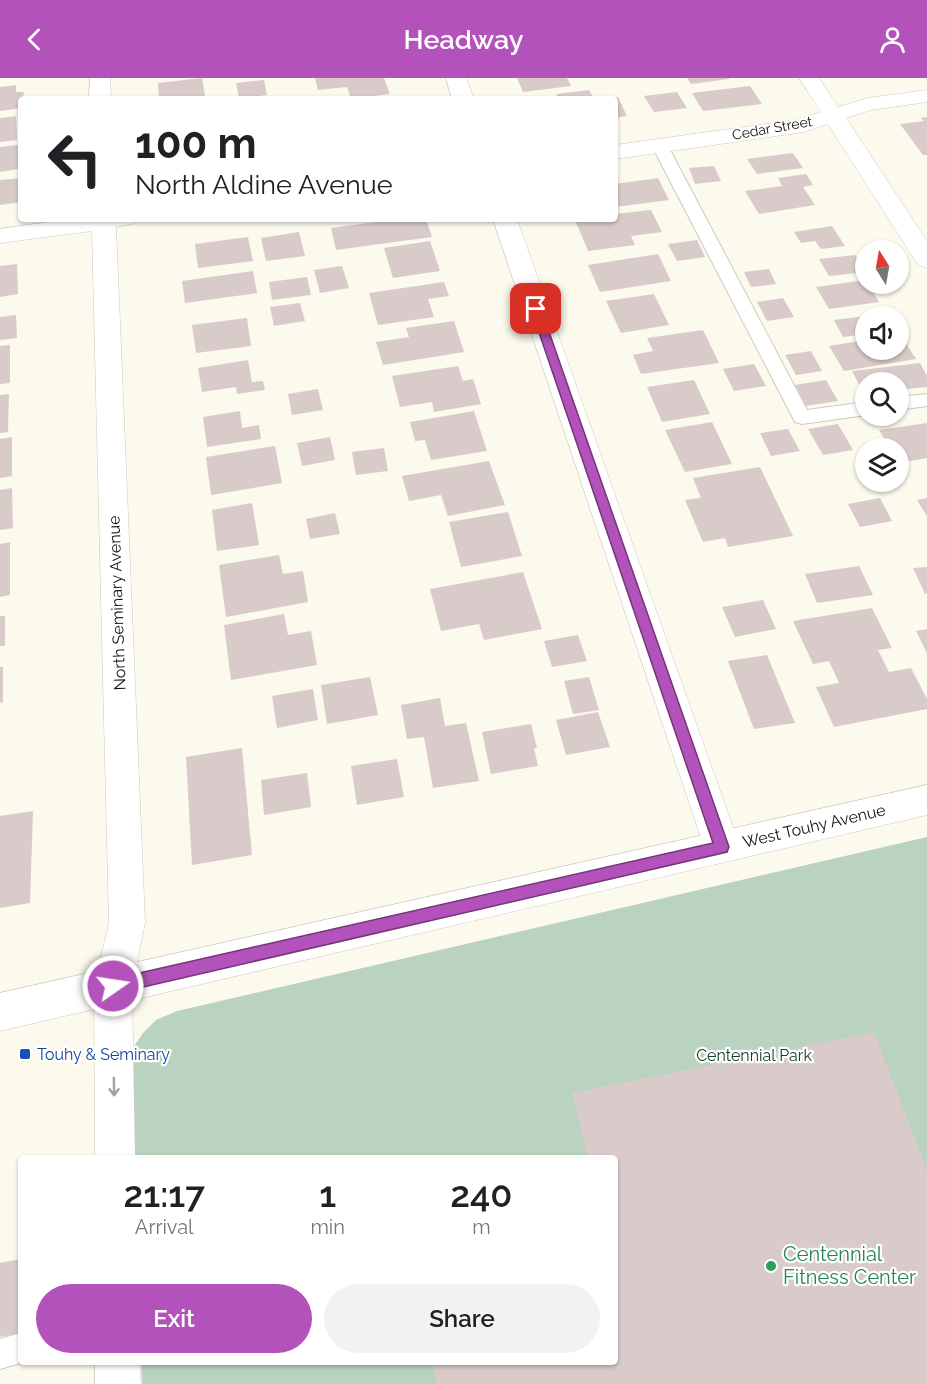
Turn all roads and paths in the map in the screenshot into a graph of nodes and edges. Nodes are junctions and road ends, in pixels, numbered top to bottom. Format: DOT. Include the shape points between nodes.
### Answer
graph roads {
  1 [pos="100,78"];
  2 [pos="456,78"];
  3 [pos="809,78"];
  4 [pos="100,96"];
  5 [pos="462,96"];
  6 [pos="927,96"];
  7 [pos="835,116"];
  8 [pos="660,146"];
  9 [pos="618,152"];
  10 [pos="96,222"];
  11 [pos="110,222"];
  12 [pos="506,222"];
  13 [pos="0,236"];
  14 [pos="927,260"];
  15 [pos="927,400"];
  16 [pos="909,402"];
  17 [pos="855,410"];
  18 [pos="927,800"];
  19 [pos="722,847"];
  20 [pos="113,986"];
  21 [pos="0,1012"];
  22 [pos="115,1155"];
  23 [pos="18,1349"];
  24 [pos="0,1354"];
  25 [pos="117,1365"];
  26 [pos="118,1384"];
  1 -- 4 [label="street"];
  2 -- 5 [label="street"];
  3 -- 7 [label="street"];
  6 -- 7 [label="street, Cedar Street" via="868,104"];
  7 -- 8 [label="street, Cedar Street" via="804,125"];
  7 -- 14 [label="street"];
  8 -- 9 [label="street, Cedar Street"];
  8 -- 17 [label="lane" via="802,417"];
  10 -- 13 [label="street"];
  11 -- 20 [label="street, North Seminary Avenue" via="127,923"];
  12 -- 19 [label="street"];
  15 -- 16 [label="lane"];
  18 -- 19 [label="street, West Touhy Avenue"];
  19 -- 20 [label="street, West Touhy Avenue"];
  20 -- 21 [label="street, West Touhy Avenue"];
  20 -- 22 [label="street, North Seminary Avenue, one-way"];
  23 -- 24 [label="lane"];
  25 -- 26 [label="street"];
}
